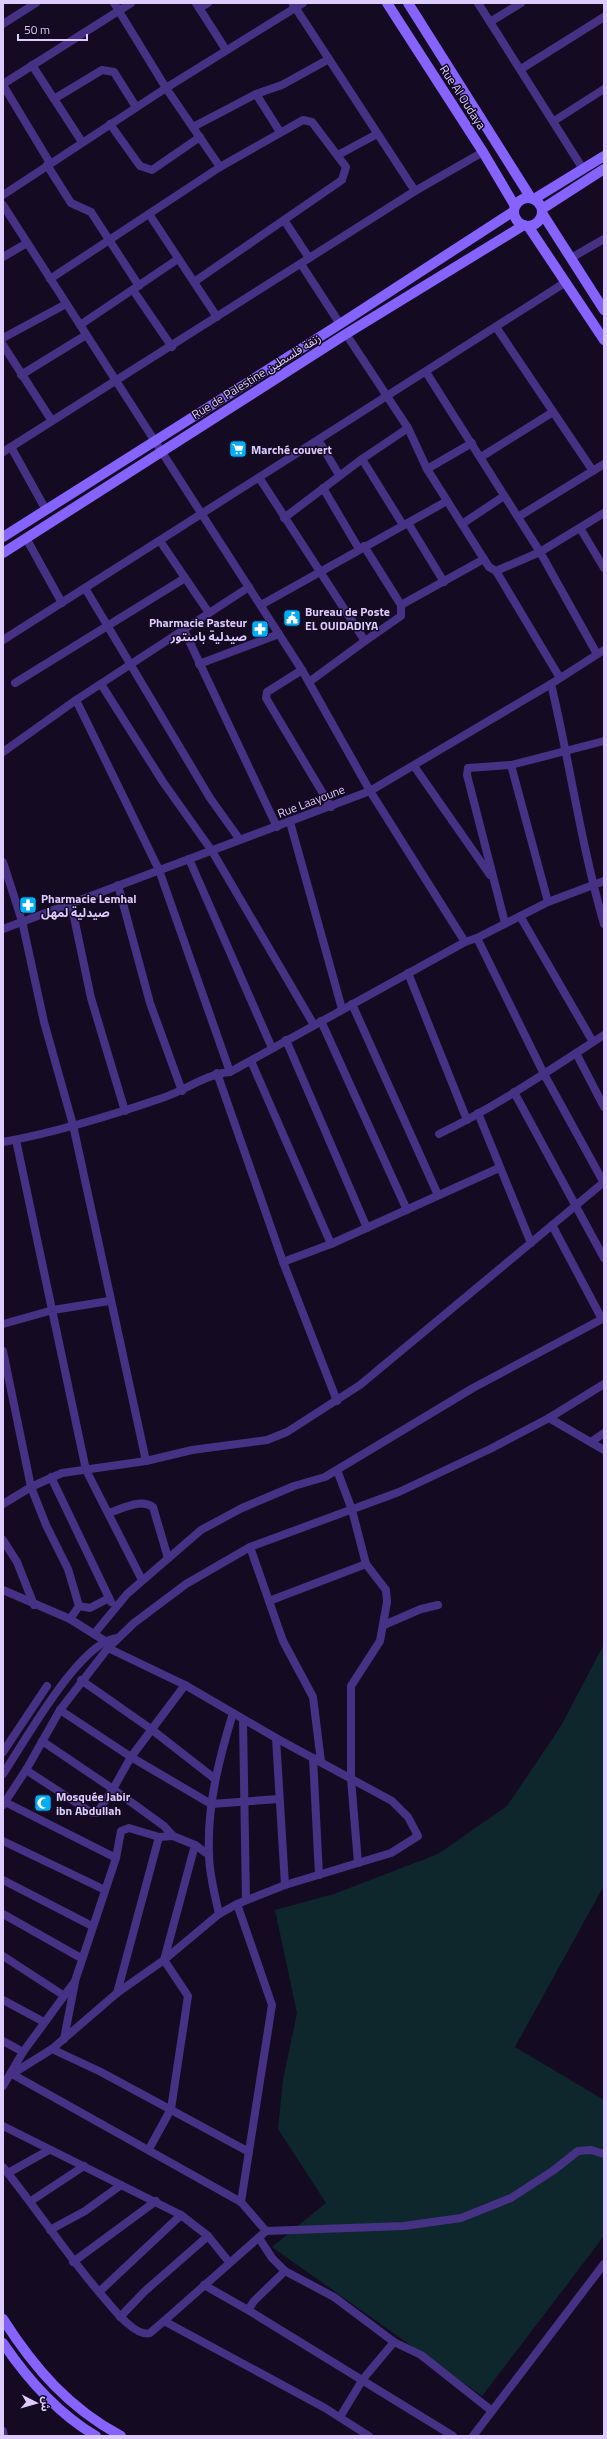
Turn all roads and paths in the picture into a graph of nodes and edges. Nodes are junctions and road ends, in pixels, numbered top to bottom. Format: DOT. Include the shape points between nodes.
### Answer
graph roads {
  1 [pos="36,3"];
  2 [pos="114,3"];
  3 [pos="131,3"];
  4 [pos="208,3"];
  5 [pos="303,3"];
  6 [pos="387,3"];
  7 [pos="478,3"];
  8 [pos="521,3"];
  9 [pos="412,4"];
  10 [pos="294,5"];
  11 [pos="198,6"];
  12 [pos="118,11"];
  13 [pos="604,17"];
  14 [pos="490,22"];
  15 [pos="3,24"];
  16 [pos="226,50"];
  17 [pos="329,59"];
  18 [pos="32,65"];
  19 [pos="521,69"];
  20 [pos="3,85"];
  21 [pos="166,88"];
  22 [pos="604,89"];
  23 [pos="256,94"];
  24 [pos="54,99"];
  25 [pos="136,107"];
  26 [pos="554,121"];
  27 [pos="110,124"];
  28 [pos="193,127"];
  29 [pos="280,132"];
  30 [pos="377,134"];
  31 [pos="200,137"];
  32 [pos="82,142"];
  33 [pos="482,152"];
  34 [pos="338,156"];
  35 [pos="604,156"];
  36 [pos="48,164"];
  37 [pos="220,167"];
  38 [pos="583,169"];
  39 [pos="604,169"];
  40 [pos="415,191"];
  41 [pos="3,195"];
  42 [pos="533,199"];
  43 [pos="3,205"];
  44 [pos="514,209"];
  45 [pos="542,211"];
  46 [pos="149,214"];
  47 [pos="284,220"];
  48 [pos="526,226"];
  49 [pos="110,239"];
  50 [pos="604,239"];
  51 [pos="27,243"];
  52 [pos="3,257"];
  53 [pos="309,258"];
  54 [pos="571,258"];
  55 [pos="178,259"];
  56 [pos="301,264"];
  57 [pos="50,279"];
  58 [pos="194,282"];
  59 [pos="566,282"];
  60 [pos="136,288"];
  61 [pos="66,304"];
  62 [pos="604,310"];
  63 [pos="217,317"];
  64 [pos="340,324"];
  65 [pos="80,325"];
  66 [pos="496,327"];
  67 [pos="346,334"];
  68 [pos="86,335"];
  69 [pos="3,338"];
  70 [pos="604,340"];
  71 [pos="3,344"];
  72 [pos="172,347"];
  73 [pos="426,372"];
  74 [pos="22,375"];
  75 [pos="116,382"];
  76 [pos="388,397"];
  77 [pos="553,412"];
  78 [pos="52,422"];
  79 [pos="408,428"];
  80 [pos="319,441"];
  81 [pos="154,442"];
  82 [pos="472,443"];
  83 [pos="11,447"];
  84 [pos="3,452"];
  85 [pos="161,452"];
  86 [pos="481,457"];
  87 [pos="362,458"];
  88 [pos="604,464"];
  89 [pos="428,469"];
  90 [pos="593,471"];
  91 [pos="339,475"];
  92 [pos="260,478"];
  93 [pos="323,488"];
  94 [pos="504,496"];
  95 [pos="447,501"];
  96 [pos="46,510"];
  97 [pos="604,513"];
  98 [pos="202,515"];
  99 [pos="518,517"];
  100 [pos="284,518"];
  101 [pos="406,524"];
  102 [pos="462,524"];
  103 [pos="580,528"];
  104 [pos="3,537"];
  105 [pos="26,538"];
  106 [pos="160,541"];
  107 [pos="362,548"];
  108 [pos="540,552"];
  109 [pos="3,553"];
  110 [pos="484,559"];
  111 [pos="604,568"];
  112 [pos="321,571"];
  113 [pos="496,572"];
  114 [pos="185,578"];
  115 [pos="444,582"];
  116 [pos="249,587"];
  117 [pos="85,588"];
  118 [pos="62,603"];
  119 [pos="261,605"];
  120 [pos="401,605"];
  121 [pos="209,614"];
  122 [pos="108,626"];
  123 [pos="184,630"];
  124 [pos="279,634"];
  125 [pos="3,640"];
  126 [pos="365,640"];
  127 [pos="600,652"];
  128 [pos="130,664"];
  129 [pos="199,664"];
  130 [pos="302,670"];
  131 [pos="560,678"];
  132 [pos="309,682"];
  133 [pos="15,683"];
  134 [pos="101,684"];
  135 [pos="552,684"];
  136 [pos="76,700"];
  137 [pos="604,741"];
  138 [pos="567,751"];
  139 [pos="3,752"];
  140 [pos="511,765"];
  141 [pos="414,766"];
  142 [pos="370,791"];
  143 [pos="331,807"];
  144 [pos="290,822"];
  145 [pos="277,827"];
  146 [pos="240,840"];
  147 [pos="212,850"];
  148 [pos="189,859"];
  149 [pos="3,862"];
  150 [pos="159,870"];
  151 [pos="494,880"];
  152 [pos="604,881"];
  153 [pos="118,885"];
  154 [pos="593,885"];
  155 [pos="548,902"];
  156 [pos="71,903"];
  157 [pos="520,916"];
  158 [pos="22,921"];
  159 [pos="504,924"];
  160 [pos="604,924"];
  161 [pos="3,928"];
  162 [pos="477,938"];
  163 [pos="465,942"];
  164 [pos="408,973"];
  165 [pos="352,1004"];
  166 [pos="342,1009"];
  167 [pos="317,1023"];
  168 [pos="604,1035"];
  169 [pos="286,1040"];
  170 [pos="593,1042"];
  171 [pos="272,1048"];
  172 [pos="576,1053"];
  173 [pos="252,1061"];
  174 [pos="230,1072"];
  175 [pos="217,1073"];
  176 [pos="544,1074"];
  177 [pos="182,1091"];
  178 [pos="514,1092"];
  179 [pos="604,1107"];
  180 [pos="125,1111"];
  181 [pos="478,1113"];
  182 [pos="467,1120"];
  183 [pos="72,1125"];
  184 [pos="439,1134"];
  185 [pos="16,1140"];
  186 [pos="3,1142"];
  187 [pos="499,1168"];
  188 [pos="604,1183"];
  189 [pos="438,1195"];
  190 [pos="576,1206"];
  191 [pos="407,1210"];
  192 [pos="552,1225"];
  193 [pos="367,1228"];
  194 [pos="531,1243"];
  195 [pos="330,1244"];
  196 [pos="604,1258"];
  197 [pos="283,1262"];
  198 [pos="109,1301"];
  199 [pos="53,1310"];
  200 [pos="603,1318"];
  201 [pos="3,1324"];
  202 [pos="3,1351"];
  203 [pos="604,1384"];
  204 [pos="337,1402"];
  205 [pos="549,1418"];
  206 [pos="604,1434"];
  207 [pos="591,1442"];
  208 [pos="604,1450"];
  209 [pos="146,1461"];
  210 [pos="86,1470"];
  211 [pos="337,1470"];
  212 [pos="51,1477"];
  213 [pos="31,1487"];
  214 [pos="3,1504"];
  215 [pos="352,1510"];
  216 [pos="108,1513"];
  217 [pos="3,1540"];
  218 [pos="250,1547"];
  219 [pos="168,1558"];
  220 [pos="366,1564"];
  221 [pos="142,1580"];
  222 [pos="3,1590"];
  223 [pos="109,1598"];
  224 [pos="269,1600"];
  225 [pos="34,1604"];
  226 [pos="79,1606"];
  227 [pos="438,1606"];
  228 [pos="114,1609"];
  229 [pos="70,1619"];
  230 [pos="384,1626"];
  231 [pos="94,1634"];
  232 [pos="106,1645"];
  233 [pos="81,1680"];
  234 [pos="185,1684"];
  235 [pos="47,1686"];
  236 [pos="60,1710"];
  237 [pos="233,1713"];
  238 [pos="243,1720"];
  239 [pos="151,1729"];
  240 [pos="276,1738"];
  241 [pos="42,1742"];
  242 [pos="3,1752"];
  243 [pos="131,1758"];
  244 [pos="313,1758"];
  245 [pos="321,1762"];
  246 [pos="26,1770"];
  247 [pos="3,1774"];
  248 [pos="215,1778"];
  249 [pos="351,1779"];
  250 [pos="113,1789"];
  251 [pos="279,1799"];
  252 [pos="243,1802"];
  253 [pos="4,1804"];
  254 [pos="211,1804"];
  255 [pos="173,1836"];
  256 [pos="159,1837"];
  257 [pos="3,1841"];
  258 [pos="195,1846"];
  259 [pos="209,1855"];
  260 [pos="116,1858"];
  261 [pos="358,1863"];
  262 [pos="319,1875"];
  263 [pos="3,1880"];
  264 [pos="285,1885"];
  265 [pos="105,1890"];
  266 [pos="246,1900"];
  267 [pos="236,1904"];
  268 [pos="3,1914"];
  269 [pos="219,1914"];
  270 [pos="92,1926"];
  271 [pos="3,1956"];
  272 [pos="81,1958"];
  273 [pos="164,1960"];
  274 [pos="75,1980"];
  275 [pos="118,1992"];
  276 [pos="63,1995"];
  277 [pos="3,2000"];
  278 [pos="44,2022"];
  279 [pos="64,2039"];
  280 [pos="3,2041"];
  281 [pos="52,2049"];
  282 [pos="23,2052"];
  283 [pos="12,2074"];
  284 [pos="4,2084"];
  285 [pos="171,2109"];
  286 [pos="3,2126"];
  287 [pos="149,2149"];
  288 [pos="49,2150"];
  289 [pos="585,2150"];
  290 [pos="249,2152"];
  291 [pos="604,2154"];
  292 [pos="604,2160"];
  293 [pos="84,2166"];
  294 [pos="6,2170"];
  295 [pos="121,2185"];
  296 [pos="31,2201"];
  297 [pos="156,2201"];
  298 [pos="241,2202"];
  299 [pos="181,2215"];
  300 [pos="50,2230"];
  301 [pos="266,2231"];
  302 [pos="208,2236"];
  303 [pos="258,2238"];
  304 [pos="73,2262"];
  305 [pos="229,2262"];
  306 [pos="604,2264"];
  307 [pos="285,2271"];
  308 [pos="204,2285"];
  309 [pos="99,2292"];
  310 [pos="248,2310"];
  311 [pos="120,2317"];
  312 [pos="3,2319"];
  313 [pos="164,2321"];
  314 [pos="394,2342"];
  315 [pos="3,2343"];
  316 [pos="363,2379"];
  317 [pos="492,2411"];
  318 [pos="340,2418"];
  319 [pos="3,2431"];
  320 [pos="4,2436"];
  321 [pos="96,2436"];
  322 [pos="121,2436"];
  323 [pos="369,2436"];
  324 [pos="453,2436"];
  325 [pos="473,2436"];
  1 -- 15 [label="street"];
  2 -- 12 [label="street"];
  3 -- 12 [label="street"];
  4 -- 11 [label="street"];
  5 -- 10 [label="street"];
  6 -- 33 [label="main road, Rue Al Oudaya"];
  7 -- 14 [label="street"];
  8 -- 14 [label="street"];
  9 -- 42 [label="main road, Rue Al Oudaya"];
  10 -- 16 [label="street"];
  10 -- 17 [label="street"];
  11 -- 16 [label="street"];
  12 -- 18 [label="street"];
  12 -- 21 [label="street"];
  13 -- 19 [label="street"];
  14 -- 19 [label="street"];
  16 -- 21 [label="street"];
  17 -- 23 [label="street" via="282,85"];
  17 -- 30 [label="street"];
  18 -- 20 [label="street"];
  18 -- 24 [label="street"];
  19 -- 26 [label="street"];
  20 -- 36 [label="street"];
  21 -- 25 [label="street"];
  21 -- 28 [label="street"];
  22 -- 26 [label="street"];
  23 -- 28 [label="street"];
  23 -- 29 [label="street"];
  24 -- 25 [label="street" via="102,70 108,69 114,72"];
  24 -- 32 [label="street"];
  25 -- 27 [label="street"];
  26 -- 38 [label="street"];
  27 -- 31 [label="street" via="140,166 147,170 152,170"];
  27 -- 32 [label="street"];
  28 -- 31 [label="street"];
  29 -- 34 [label="street" via="303,120 310,120"];
  29 -- 37 [label="street"];
  30 -- 34 [label="street"];
  30 -- 40 [label="street"];
  31 -- 37 [label="street"];
  32 -- 36 [label="street"];
  33 -- 40 [label="street"];
  33 -- 44 [label="main road, Rue Al Oudaya"];
  34 -- 47 [label="street" via="346,167 342,180"];
  35 -- 38 [label="main road"];
  36 -- 41 [label="street"];
  36 -- 49 [label="street" via="71,202 91,212"];
  37 -- 46 [label="street"];
  38 -- 42 [label="main road"];
  39 -- 45 [label="main road"];
  40 -- 53 [label="street"];
  42 -- 44 [label="main road" via="519,200"];
  42 -- 45 [label="main road"];
  43 -- 51 [label="street"];
  44 -- 48 [label="main road" via="516,220"];
  44 -- 64 [label="main road, Rue de Palestine زنقة فلسطين"];
  45 -- 48 [label="main road" via="539,221"];
  45 -- 54 [label="main road"];
  46 -- 49 [label="street"];
  46 -- 55 [label="street"];
  47 -- 53 [label="street"];
  47 -- 58 [label="street"];
  48 -- 59 [label="main road"];
  48 -- 67 [label="main road, Rue de Palestine زنقة فلسطين"];
  49 -- 57 [label="street"];
  49 -- 60 [label="street"];
  50 -- 54 [label="street"];
  51 -- 52 [label="street"];
  51 -- 57 [label="street"];
  53 -- 56 [label="street"];
  54 -- 62 [label="main road"];
  55 -- 58 [label="street"];
  55 -- 60 [label="street"];
  56 -- 63 [label="street"];
  56 -- 64 [label="street"];
  57 -- 61 [label="street"];
  58 -- 63 [label="street"];
  59 -- 66 [label="street"];
  59 -- 70 [label="main road"];
  60 -- 65 [label="street"];
  60 -- 72 [label="street"];
  61 -- 65 [label="street"];
  61 -- 69 [label="street"];
  63 -- 72 [label="street"];
  64 -- 81 [label="main road, Rue de Palestine زنقة فلسطين"];
  65 -- 68 [label="street"];
  66 -- 73 [label="street"];
  66 -- 77 [label="street"];
  67 -- 76 [label="street"];
  67 -- 85 [label="main road, Rue de Palestine زنقة فلسطين"];
  68 -- 74 [label="street"];
  68 -- 75 [label="street"];
  71 -- 74 [label="street"];
  72 -- 75 [label="street"];
  73 -- 76 [label="street"];
  73 -- 82 [label="street"];
  74 -- 78 [label="street"];
  75 -- 78 [label="street"];
  75 -- 81 [label="street"];
  76 -- 79 [label="street"];
  76 -- 80 [label="street"];
  77 -- 86 [label="street"];
  77 -- 90 [label="street"];
  78 -- 83 [label="street"];
  79 -- 87 [label="street"];
  79 -- 89 [label="street"];
  80 -- 91 [label="street"];
  80 -- 92 [label="street"];
  81 -- 85 [label="street"];
  81 -- 96 [label="main road, Rue de Palestine زنقة فلسطين"];
  82 -- 86 [label="street"];
  82 -- 89 [label="street"];
  83 -- 84 [label="street"];
  83 -- 96 [label="street"];
  85 -- 98 [label="street"];
  85 -- 105 [label="main road, Rue de Palestine زنقة فلسطين"];
  86 -- 94 [label="street"];
  87 -- 91 [label="street"];
  87 -- 101 [label="street"];
  88 -- 90 [label="street"];
  89 -- 95 [label="street"];
  90 -- 99 [label="street"];
  91 -- 93 [label="street"];
  92 -- 98 [label="street"];
  92 -- 100 [label="street"];
  93 -- 100 [label="street"];
  93 -- 107 [label="street"];
  94 -- 99 [label="street"];
  94 -- 102 [label="street"];
  95 -- 101 [label="street"];
  95 -- 102 [label="street"];
  96 -- 104 [label="main road, Rue de Palestine زنقة فلسطين"];
  97 -- 103 [label="street"];
  98 -- 106 [label="street"];
  98 -- 116 [label="street"];
  99 -- 108 [label="street"];
  100 -- 112 [label="street"];
  101 -- 107 [label="street"];
  101 -- 115 [label="street"];
  102 -- 110 [label="street"];
  103 -- 108 [label="street"];
  103 -- 111 [label="street"];
  105 -- 109 [label="main road, Rue de Palestine زنقة فلسطين"];
  105 -- 118 [label="street"];
  106 -- 114 [label="street"];
  106 -- 117 [label="street"];
  107 -- 112 [label="street"];
  107 -- 120 [label="street"];
  108 -- 113 [label="street"];
  108 -- 127 [label="street"];
  110 -- 113 [label="street"];
  110 -- 115 [label="street"];
  112 -- 119 [label="street"];
  112 -- 126 [label="street"];
  113 -- 131 [label="street"];
  114 -- 121 [label="street"];
  114 -- 122 [label="street"];
  115 -- 120 [label="street"];
  116 -- 119 [label="street"];
  116 -- 121 [label="street"];
  117 -- 118 [label="street"];
  117 -- 122 [label="street"];
  118 -- 125 [label="street"];
  119 -- 124 [label="street"];
  120 -- 126 [label="street" via="401,616"];
  121 -- 123 [label="street"];
  122 -- 128 [label="street"];
  122 -- 133 [label="street"];
  123 -- 128 [label="street"];
  123 -- 129 [label="street"];
  124 -- 129 [label="street"];
  124 -- 130 [label="street"];
  126 -- 132 [label="street"];
  127 -- 131 [label="street, Rue Laayoune"];
  128 -- 134 [label="street"];
  128 -- 146 [label="street" via="210,798"];
  129 -- 145 [label="street"];
  130 -- 132 [label="street"];
  130 -- 143 [label="street" via="267,692 266,698"];
  131 -- 135 [label="street, Rue Laayoune"];
  132 -- 142 [label="street"];
  134 -- 136 [label="street"];
  134 -- 147 [label="street" via="163,782"];
  135 -- 138 [label="street"];
  135 -- 141 [label="street, Rue Laayoune"];
  136 -- 139 [label="street"];
  136 -- 150 [label="street"];
  137 -- 138 [label="street"];
  138 -- 140 [label="street"];
  138 -- 154 [label="street"];
  140 -- 151 [label="street" via="470,767 466,771"];
  140 -- 155 [label="street"];
  141 -- 142 [label="street, Rue Laayoune"];
  141 -- 151 [label="street"];
  142 -- 143 [label="street, Rue Laayoune"];
  142 -- 163 [label="street"];
  143 -- 144 [label="street, Rue Laayoune"];
  144 -- 145 [label="street, Rue Laayoune"];
  144 -- 166 [label="street"];
  145 -- 146 [label="street, Rue Laayoune"];
  146 -- 147 [label="street, Rue Laayoune"];
  147 -- 148 [label="street, Rue Laayoune"];
  147 -- 167 [label="street"];
  148 -- 150 [label="street, Rue Laayoune"];
  148 -- 171 [label="street"];
  149 -- 158 [label="street"];
  150 -- 153 [label="street, Rue Laayoune"];
  150 -- 174 [label="street"];
  151 -- 159 [label="street"];
  152 -- 154 [label="street"];
  153 -- 156 [label="street, Rue Laayoune"];
  153 -- 177 [label="street" via="150,1003"];
  154 -- 155 [label="street"];
  154 -- 160 [label="street"];
  155 -- 157 [label="street"];
  156 -- 158 [label="street, Rue Laayoune"];
  156 -- 180 [label="street" via="91,998"];
  157 -- 159 [label="street"];
  157 -- 170 [label="street"];
  158 -- 161 [label="street, Rue Laayoune"];
  158 -- 183 [label="street" via="44,1022"];
  159 -- 162 [label="street"];
  162 -- 163 [label="street"];
  162 -- 176 [label="street"];
  163 -- 164 [label="street"];
  164 -- 165 [label="street"];
  164 -- 182 [label="street"];
  165 -- 166 [label="street"];
  165 -- 189 [label="street"];
  166 -- 167 [label="street"];
  167 -- 169 [label="street"];
  167 -- 191 [label="street"];
  168 -- 170 [label="street"];
  169 -- 171 [label="street"];
  169 -- 193 [label="street"];
  170 -- 172 [label="street"];
  171 -- 173 [label="street"];
  172 -- 176 [label="street"];
  172 -- 179 [label="street"];
  173 -- 174 [label="street"];
  173 -- 195 [label="street"];
  174 -- 175 [label="street"];
  175 -- 177 [label="street"];
  175 -- 197 [label="street"];
  176 -- 178 [label="street"];
  176 -- 188 [label="street"];
  177 -- 180 [label="street"];
  178 -- 181 [label="street"];
  178 -- 190 [label="street"];
  180 -- 183 [label="street"];
  181 -- 182 [label="street"];
  181 -- 187 [label="street"];
  182 -- 184 [label="street"];
  183 -- 185 [label="street"];
  183 -- 198 [label="street"];
  185 -- 186 [label="street"];
  185 -- 199 [label="street"];
  187 -- 189 [label="street"];
  187 -- 194 [label="street"];
  188 -- 190 [label="street"];
  189 -- 191 [label="street"];
  190 -- 192 [label="street"];
  190 -- 196 [label="street"];
  191 -- 193 [label="street"];
  192 -- 194 [label="street"];
  192 -- 200 [label="street"];
  193 -- 195 [label="street"];
  194 -- 204 [label="street"];
  195 -- 197 [label="street"];
  197 -- 204 [label="street"];
  198 -- 199 [label="street"];
  198 -- 209 [label="street"];
  199 -- 201 [label="street"];
  199 -- 210 [label="street"];
  200 -- 211 [label="street" via="473,1388"];
  202 -- 213 [label="street"];
  203 -- 205 [label="street"];
  204 -- 209 [label="street" via="287,1432 268,1440 192,1450"];
  205 -- 207 [label="street"];
  205 -- 215 [label="street" via="399,1492"];
  206 -- 207 [label="street"];
  207 -- 208 [label="street"];
  209 -- 210 [label="street"];
  210 -- 212 [label="street"];
  210 -- 216 [label="street"];
  211 -- 215 [label="street"];
  211 -- 219 [label="street" via="325,1477 294,1486 242,1508 201,1530"];
  212 -- 213 [label="street"];
  212 -- 223 [label="street"];
  213 -- 214 [label="street"];
  213 -- 226 [label="street" via="68,1569"];
  215 -- 218 [label="street"];
  215 -- 220 [label="street"];
  216 -- 219 [label="street" via="135,1504 145,1503 153,1507"];
  216 -- 221 [label="street"];
  217 -- 225 [label="street" via="17,1562"];
  218 -- 224 [label="street"];
  218 -- 232 [label="street" via="186,1584"];
  219 -- 221 [label="street"];
  220 -- 224 [label="street"];
  220 -- 230 [label="street" via="386,1590 388,1602"];
  221 -- 228 [label="street"];
  222 -- 225 [label="street"];
  223 -- 226 [label="street" via="90,1608"];
  223 -- 228 [label="street"];
  224 -- 245 [label="street" via="283,1641 313,1697"];
  225 -- 229 [label="street"];
  226 -- 229 [label="street"];
  227 -- 230 [label="street" via="421,1609"];
  228 -- 231 [label="street"];
  229 -- 231 [label="street"];
  230 -- 249 [label="street" via="380,1641 351,1686"];
  231 -- 232 [label="street"];
  232 -- 233 [label="street"];
  232 -- 234 [label="street"];
  232 -- 247 [label="street" via="90,1652 74,1669"];
  233 -- 236 [label="street"];
  233 -- 239 [label="street"];
  234 -- 237 [label="street"];
  234 -- 239 [label="street"];
  235 -- 242 [label="street"];
  236 -- 241 [label="street"];
  236 -- 243 [label="street"];
  237 -- 238 [label="street"];
  237 -- 248 [label="street"];
  238 -- 240 [label="street"];
  238 -- 252 [label="street"];
  239 -- 243 [label="street"];
  239 -- 248 [label="street"];
  240 -- 244 [label="street"];
  240 -- 251 [label="street"];
  241 -- 246 [label="street"];
  241 -- 250 [label="street"];
  243 -- 250 [label="street"];
  243 -- 254 [label="street"];
  244 -- 245 [label="street"];
  244 -- 262 [label="street"];
  245 -- 249 [label="street"];
  246 -- 250 [label="street" via="92,1814 97,1813"];
  246 -- 253 [label="street"];
  248 -- 254 [label="street"];
  249 -- 261 [label="street"];
  249 -- 261 [label="street" via="392,1801 408,1817 418,1836 390,1852"];
  250 -- 255 [label="street" via="164,1826"];
  251 -- 252 [label="street"];
  251 -- 264 [label="street"];
  252 -- 254 [label="street"];
  252 -- 266 [label="street"];
  253 -- 260 [label="street"];
  254 -- 259 [label="street"];
  255 -- 256 [label="street"];
  255 -- 258 [label="street"];
  256 -- 260 [label="street" via="129,1828 121,1831"];
  256 -- 275 [label="street"];
  257 -- 265 [label="street"];
  258 -- 259 [label="street"];
  258 -- 273 [label="street"];
  259 -- 269 [label="street"];
  260 -- 265 [label="street"];
  261 -- 262 [label="street"];
  262 -- 264 [label="street"];
  263 -- 270 [label="street"];
  264 -- 266 [label="street"];
  265 -- 270 [label="street"];
  266 -- 267 [label="street"];
  267 -- 269 [label="street"];
  267 -- 290 [label="street" via="272,2005"];
  268 -- 272 [label="street"];
  269 -- 273 [label="street"];
  270 -- 272 [label="street"];
  271 -- 276 [label="street"];
  272 -- 274 [label="street"];
  273 -- 275 [label="street"];
  273 -- 285 [label="street" via="188,1996"];
  274 -- 276 [label="street"];
  274 -- 279 [label="street"];
  275 -- 279 [label="street"];
  276 -- 278 [label="street"];
  277 -- 278 [label="street"];
  278 -- 282 [label="street"];
  279 -- 281 [label="street"];
  280 -- 282 [label="street"];
  281 -- 283 [label="street"];
  281 -- 285 [label="street"];
  282 -- 283 [label="street"];
  283 -- 284 [label="street"];
  283 -- 287 [label="street"];
  285 -- 287 [label="street"];
  285 -- 290 [label="street"];
  286 -- 288 [label="street"];
  287 -- 298 [label="street"];
  288 -- 293 [label="street"];
  288 -- 294 [label="street"];
  289 -- 291 [label="street"];
  289 -- 292 [label="street"];
  289 -- 301 [label="street" via="578,2152 511,2198 461,2218 404,2226"];
  290 -- 298 [label="street"];
  293 -- 295 [label="street"];
  293 -- 296 [label="street"];
  294 -- 296 [label="street"];
  295 -- 297 [label="street"];
  295 -- 300 [label="street" via="85,2211"];
  296 -- 300 [label="street"];
  297 -- 299 [label="street"];
  297 -- 304 [label="street"];
  298 -- 301 [label="street"];
  299 -- 302 [label="street"];
  299 -- 309 [label="street"];
  300 -- 304 [label="street"];
  301 -- 303 [label="street"];
  302 -- 305 [label="street"];
  302 -- 311 [label="street" via="145,2291"];
  303 -- 305 [label="street"];
  303 -- 307 [label="street"];
  304 -- 309 [label="street"];
  305 -- 308 [label="street"];
  306 -- 317 [label="street"];
  307 -- 310 [label="street"];
  307 -- 314 [label="street" via="334,2297"];
  308 -- 310 [label="street"];
  308 -- 313 [label="street"];
  309 -- 311 [label="street"];
  310 -- 316 [label="street"];
  311 -- 313 [label="street" via="140,2333 147,2334"];
  312 -- 322 [label="main road" via="34,2364 55,2388 90,2417"];
  313 -- 318 [label="street"];
  314 -- 316 [label="street"];
  314 -- 317 [label="street" via="420,2356"];
  315 -- 321 [label="main road" via="22,2370 49,2400"];
  316 -- 318 [label="street"];
  316 -- 324 [label="street"];
  317 -- 325 [label="street"];
  318 -- 323 [label="street"];
  319 -- 320 [label="street"];
}
